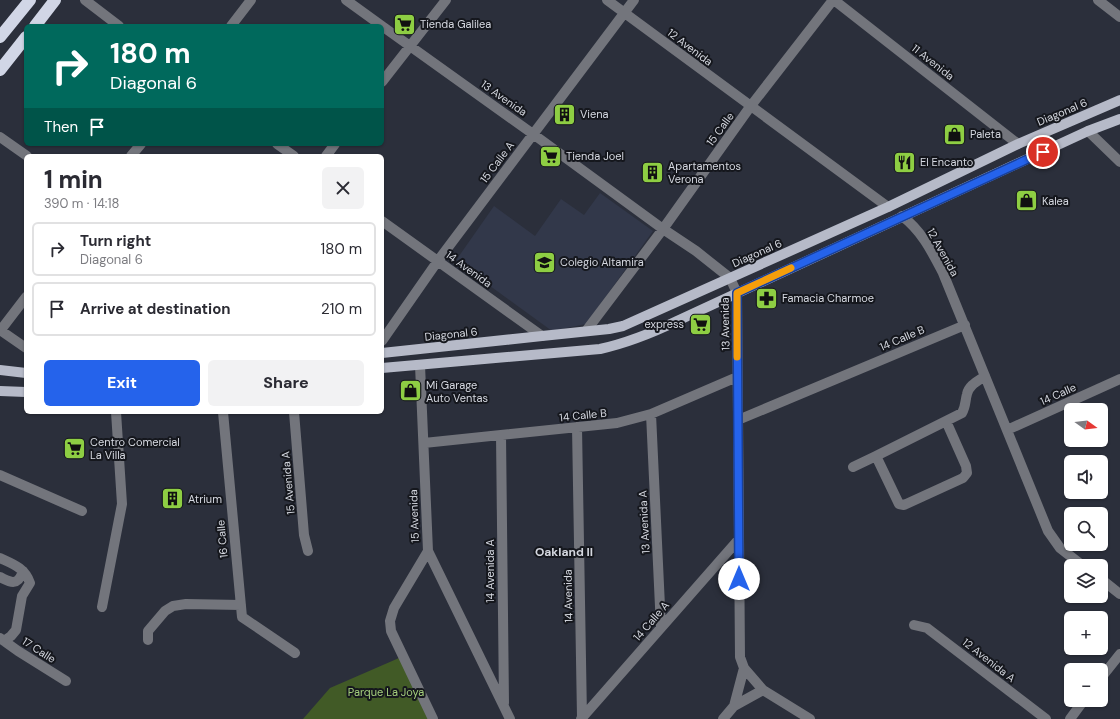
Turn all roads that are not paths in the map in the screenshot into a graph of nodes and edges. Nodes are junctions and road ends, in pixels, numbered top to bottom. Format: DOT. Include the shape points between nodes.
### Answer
graph roads {
  1 [pos="30,0"];
  2 [pos="55,0"];
  3 [pos="84,0"];
  4 [pos="251,0"];
  5 [pos="346,0"];
  6 [pos="446,0"];
  7 [pos="607,0"];
  8 [pos="634,0"];
  9 [pos="834,0"];
  10 [pos="1098,0"];
  11 [pos="624,13"];
  12 [pos="1120,17"];
  13 [pos="37,24"];
  14 [pos="116,24"];
  15 [pos="233,24"];
  16 [pos="379,24"];
  17 [pos="384,27"];
  18 [pos="0,38"];
  19 [pos="24,40"];
  20 [pos="409,46"];
  21 [pos="0,70"];
  22 [pos="384,79"];
  23 [pos="1120,100"];
  24 [pos="750,107"];
  25 [pos="1120,119"];
  26 [pos="1088,131"];
  27 [pos="533,134"];
  28 [pos="0,137"];
  29 [pos="1018,144"];
  30 [pos="280,146"];
  31 [pos="24,154"];
  32 [pos="291,154"];
  33 [pos="1120,162"];
  34 [pos="888,207"];
  35 [pos="902,216"];
  36 [pos="384,222"];
  37 [pos="662,229"];
  38 [pos="438,262"];
  39 [pos="730,278"];
  40 [pos="737,293"];
  41 [pos="24,300"];
  42 [pos="965,325"];
  43 [pos="0,330"];
  44 [pos="586,331"];
  45 [pos="542,336"];
  46 [pos="384,338"];
  47 [pos="24,347"];
  48 [pos="384,353"];
  49 [pos="420,365"];
  50 [pos="384,368"];
  51 [pos="0,370"];
  52 [pos="24,373"];
  53 [pos="985,376"];
  54 [pos="737,377"];
  55 [pos="1120,379"];
  56 [pos="0,391"];
  57 [pos="24,392"];
  58 [pos="116,414"];
  59 [pos="223,414"];
  60 [pos="294,414"];
  61 [pos="651,414"];
  62 [pos="738,420"];
  63 [pos="946,421"];
  64 [pos="577,427"];
  65 [pos="1007,430"];
  66 [pos="501,435"];
  67 [pos="424,444"];
  68 [pos="876,456"];
  69 [pos="853,467"];
  70 [pos="0,475"];
  71 [pos="82,511"];
  72 [pos="738,539"];
  73 [pos="308,551"];
  74 [pos="428,551"];
  75 [pos="0,558"];
  76 [pos="1074,559"];
  77 [pos="23,571"];
  78 [pos="0,577"];
  79 [pos="1120,581"];
  80 [pos="1108,582"];
  81 [pos="1108,584"];
  82 [pos="1120,594"];
  83 [pos="240,605"];
  84 [pos="102,607"];
  85 [pos="914,625"];
  86 [pos="661,628"];
  87 [pos="2,640"];
  88 [pos="148,640"];
  89 [pos="295,653"];
  90 [pos="1120,654"];
  91 [pos="744,668"];
  92 [pos="1108,669"];
  93 [pos="66,681"];
  94 [pos="763,690"];
  95 [pos="504,706"];
  96 [pos="734,706"];
  97 [pos="1079,707"];
  98 [pos="581,718"];
  99 [pos="433,719"];
  100 [pos="510,719"];
  101 [pos="723,719"];
  102 [pos="810,719"];
  103 [pos="1046,719"];
  104 [pos="1070,719"];
  1 -- 18 [label="highway"];
  2 -- 13 [label="highway"];
  3 -- 14 [label="street"];
  4 -- 15 [label="street"];
  5 -- 16 [label="street, 13 Avenida"];
  6 -- 20 [label="street"];
  7 -- 11 [label="street, 12 Avenida"];
  8 -- 11 [label="street, 15 Calle A"];
  9 -- 24 [label="street, 15 Calle"];
  9 -- 29 [label="street, 11 Avenida"];
  10 -- 12 [label="street"];
  11 -- 24 [label="street, 12 Avenida"];
  11 -- 27 [label="street, 15 Calle A"];
  17 -- 20 [label="street, 13 Avenida"];
  19 -- 21 [label="highway"];
  20 -- 22 [label="street"];
  20 -- 27 [label="street, 13 Avenida"];
  23 -- 29 [label="main road, Diagonal 6"];
  24 -- 34 [label="street, 12 Avenida"];
  24 -- 37 [label="street, 15 Calle"];
  25 -- 26 [label="main road"];
  26 -- 33 [label="street"];
  26 -- 35 [label="main road"];
  27 -- 37 [label="street, 13 Avenida"];
  27 -- 38 [label="street, 15 Calle A"];
  28 -- 31 [label="street"];
  29 -- 34 [label="main road, Diagonal 6"];
  30 -- 32 [label="street"];
  34 -- 35 [label="main road, 12 Avenida"];
  34 -- 39 [label="main road, Diagonal 6"];
  35 -- 40 [label="main road"];
  35 -- 42 [label="street, 12 Avenida" via="928,245"];
  36 -- 38 [label="street, 14 Avenida"];
  37 -- 39 [label="street, 13 Avenida" via="696,251"];
  37 -- 44 [label="street, 15 Calle"];
  38 -- 45 [label="street, 14 Avenida"];
  38 -- 46 [label="street, 15 Calle A"];
  39 -- 40 [label="street, 13 Avenida"];
  39 -- 44 [label="main road, Diagonal 6" via="623,326"];
  40 -- 49 [label="main road" via="654,332 608,347"];
  40 -- 54 [label="street, 13 Avenida"];
  41 -- 43 [label="street"];
  42 -- 53 [label="street, 12 Avenida"];
  42 -- 62 [label="street, 14 Calle B"];
  43 -- 47 [label="street"];
  44 -- 45 [label="main road, Diagonal 6"];
  45 -- 48 [label="main road, Diagonal 6"];
  49 -- 50 [label="main road"];
  49 -- 67 [label="street, 15 Avenida"];
  51 -- 52 [label="main road"];
  53 -- 63 [label="street" via="970,386 962,413"];
  53 -- 65 [label="street, 12 Avenida"];
  54 -- 61 [label="street, 14 Calle B"];
  54 -- 62 [label="street, 13 Avenida"];
  55 -- 65 [label="street, 14 Calle"];
  56 -- 57 [label="main road"];
  58 -- 84 [label="street" via="122,504"];
  59 -- 83 [label="street, 16 Calle"];
  60 -- 73 [label="street, 15 Avenida A" via="304,535"];
  61 -- 64 [label="street, 14 Calle B" via="617,423"];
  61 -- 86 [label="street, 13 Avenida A"];
  62 -- 72 [label="street, 13 Avenida"];
  63 -- 68 [label="street"];
  63 -- 68 [label="street" via="966,466 967,473 963,478 902,505 899,504"];
  64 -- 66 [label="street, 14 Calle B"];
  64 -- 98 [label="street, 14 Avenida"];
  65 -- 76 [label="street, 12 Avenida" via="1048,531 1060,548"];
  66 -- 67 [label="street, 14 Calle B"];
  66 -- 95 [label="street, 14 Avenida A"];
  67 -- 74 [label="street, 15 Avenida"];
  68 -- 69 [label="street"];
  70 -- 71 [label="street"];
  72 -- 86 [label="street, 14 Calle A"];
  72 -- 91 [label="street, 13 Avenida" via="740,657"];
  74 -- 95 [label="street, 15 Avenida"];
  74 -- 99 [label="street" via="394,608 390,621 391,631"];
  75 -- 77 [label="street"];
  77 -- 78 [label="street" via="15,582"];
  77 -- 87 [label="street" via="30,583 21,600 16,630"];
  79 -- 80 [label="street"];
  81 -- 82 [label="street"];
  83 -- 88 [label="street" via="172,606 148,631"];
  83 -- 89 [label="street, 16 Calle" via="242,617"];
  85 -- 103 [label="street, 12 Avenida A" via="927,628"];
  86 -- 98 [label="street, 14 Calle A"];
  87 -- 93 [label="street, 17 Calle"];
  90 -- 92 [label="street"];
  91 -- 94 [label="street, 13 Avenida"];
  91 -- 96 [label="street"];
  94 -- 96 [label="street"];
  94 -- 102 [label="street, 13 Avenida"];
  95 -- 100 [label="street, 15 Avenida"];
  96 -- 101 [label="street"];
  97 -- 104 [label="street"];
}
